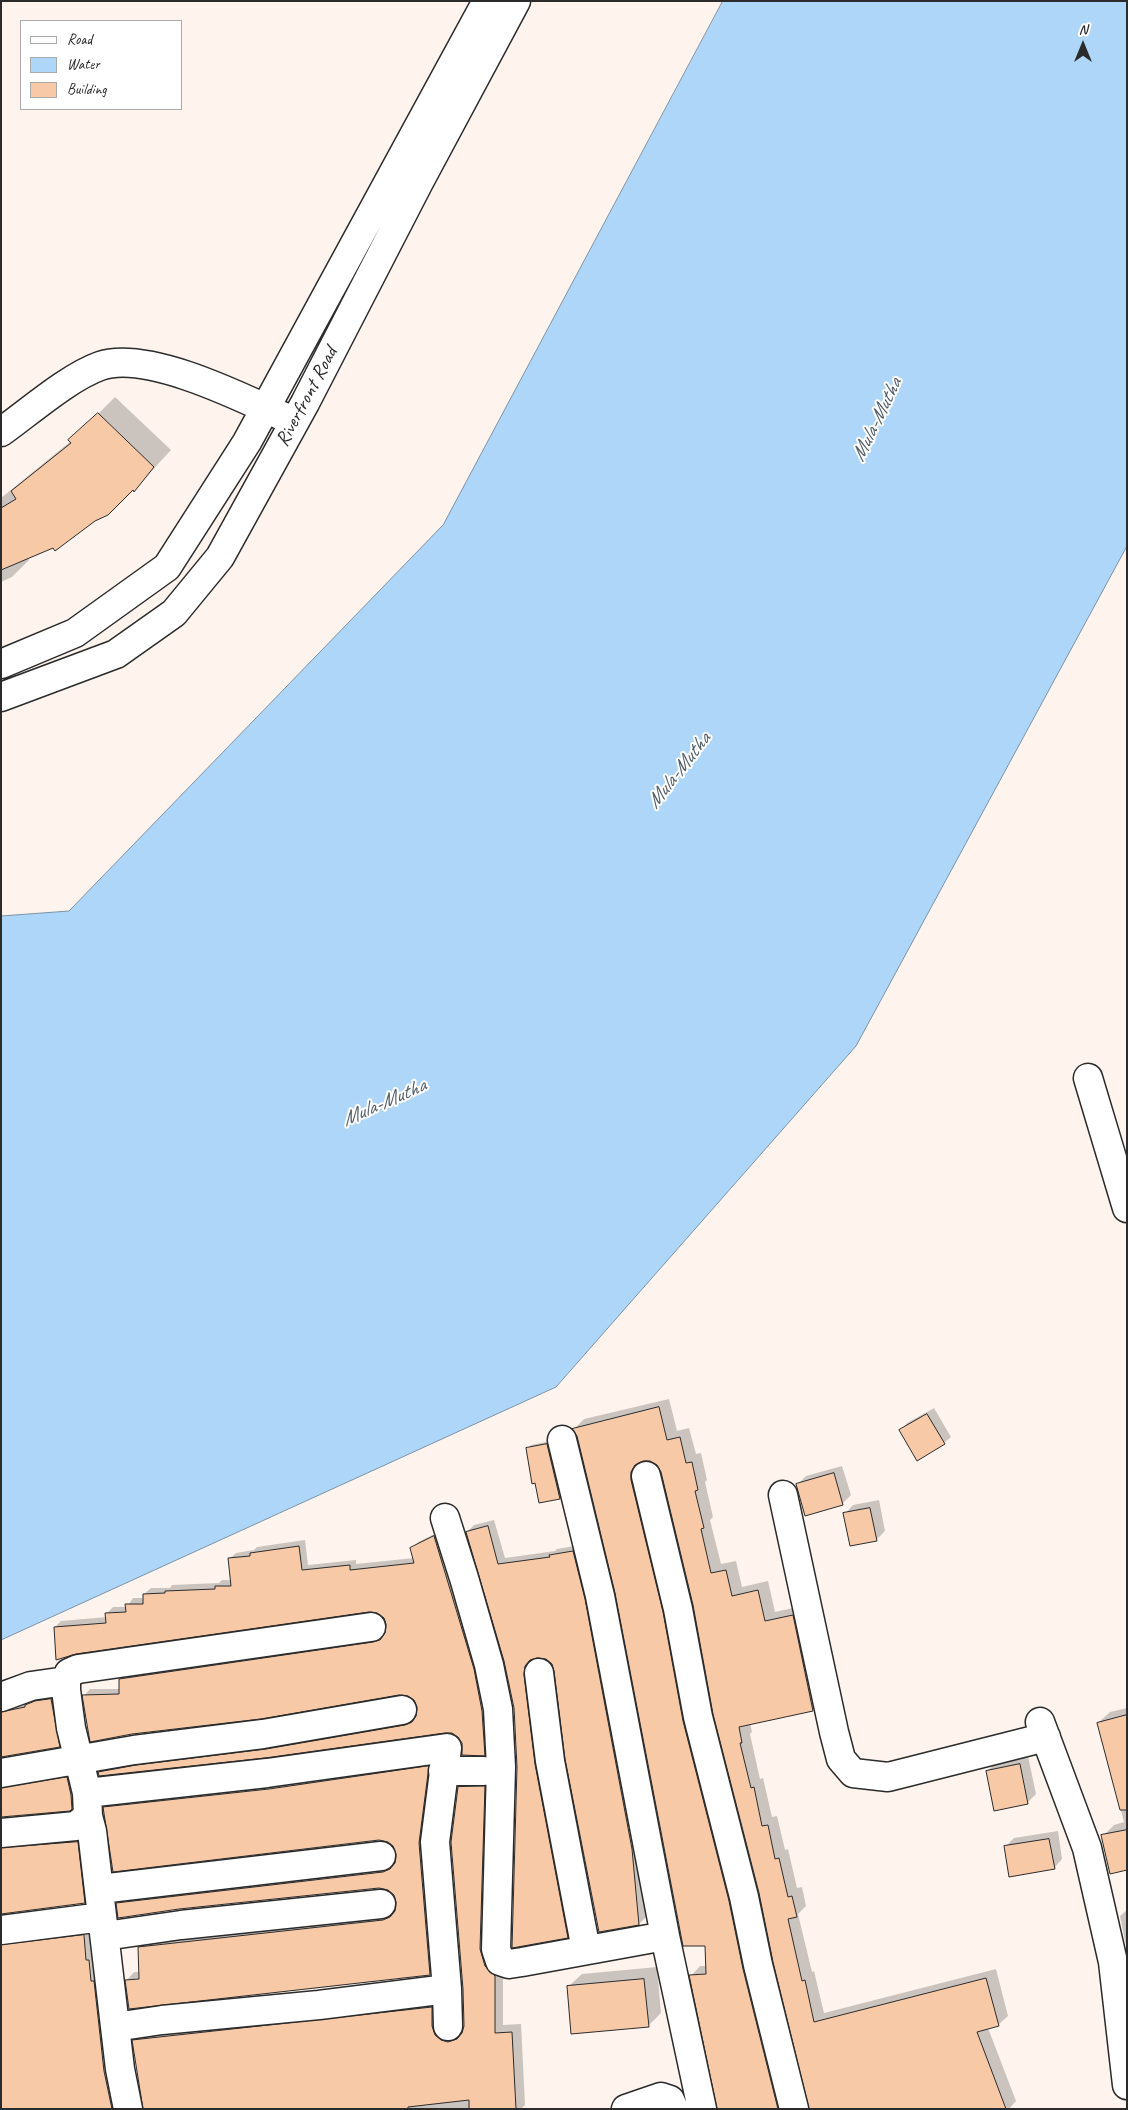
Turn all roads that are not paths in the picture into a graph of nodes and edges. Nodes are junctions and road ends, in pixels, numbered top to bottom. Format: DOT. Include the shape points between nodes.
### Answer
graph roads {
  1 [pos="487,1"];
  2 [pos="516,1"];
  3 [pos="438,119"];
  4 [pos="408,175"];
  5 [pos="266,408"];
  6 [pos="295,421"];
  7 [pos="1,432"];
  8 [pos="1,664"];
  9 [pos="1,697"];
  10 [pos="1088,1078"];
  11 [pos="1127,1208"];
  12 [pos="562,1440"];
  13 [pos="646,1476"];
  14 [pos="783,1495"];
  15 [pos="444,1518"];
  16 [pos="371,1626"];
  17 [pos="539,1673"];
  18 [pos="66,1681"];
  19 [pos="1,1697"];
  20 [pos="402,1710"];
  21 [pos="263,1734"];
  22 [pos="78,1759"];
  23 [pos="483,1770"];
  24 [pos="443,1771"];
  25 [pos="267,1773"];
  26 [pos="1,1774"];
  27 [pos="88,1804"];
  28 [pos="1,1833"];
  29 [pos="381,1856"];
  30 [pos="100,1889"];
  31 [pos="381,1904"];
  32 [pos="103,1926"];
  33 [pos="1,1930"];
  34 [pos="665,1936"];
  35 [pos="586,1950"];
  36 [pos="447,1989"];
  37 [pos="448,2026"];
  38 [pos="115,2027"];
  39 [pos="1127,2085"];
  40 [pos="128,2109"];
  41 [pos="626,2109"];
  42 [pos="674,2109"];
  43 [pos="702,2109"];
  44 [pos="794,2109"];
  1 -- 3 [label="street, Riverfront Road"];
  2 -- 3 [label="street, Riverfront Road"];
  3 -- 4 [label="street, Riverfront Road"];
  4 -- 5 [label="street, Riverfront Road"];
  4 -- 6 [label="street, Riverfront Road"];
  5 -- 6 [label="street"];
  5 -- 7 [label="street" via="170,371 135,363 116,363 82,374"];
  5 -- 8 [label="street, Riverfront Road" via="167,567 75,634"];
  6 -- 9 [label="street, Riverfront Road" via="220,557 174,613 116,654"];
  10 -- 11 [label="street"];
  12 -- 34 [label="street" via="600,1596"];
  13 -- 44 [label="street" via="678,1609 698,1717"];
  14 -- 39 [label="street" via="834,1732 841,1759 853,1773 888,1777 1043,1730 1087,1848 1113,1962"];
  15 -- 35 [label="street" via="464,1578 498,1709 501,1767 496,1949 500,1961 509,1964"];
  16 -- 18 [label="street" via="78,1669 69,1673"];
  17 -- 35 [label="street" via="550,1761"];
  18 -- 19 [label="street" via="31,1686"];
  18 -- 22 [label="street"];
  20 -- 21 [label="street"];
  21 -- 22 [label="street"];
  21 -- 25 [label="street"];
  22 -- 26 [label="street"];
  22 -- 27 [label="street"];
  23 -- 24 [label="street"];
  24 -- 25 [label="street" via="446,1748"];
  24 -- 36 [label="street" via="435,1842"];
  25 -- 27 [label="street"];
  27 -- 28 [label="street" via="76,1826"];
  27 -- 30 [label="street"];
  29 -- 30 [label="street"];
  30 -- 32 [label="street"];
  31 -- 32 [label="street" via="181,1925"];
  32 -- 33 [label="street"];
  32 -- 38 [label="street"];
  34 -- 35 [label="street"];
  34 -- 43 [label="street"];
  36 -- 37 [label="street"];
  36 -- 38 [label="street"];
  38 -- 40 [label="street"];
  41 -- 42 [label="street" via="661,2097 670,2100"];
}
